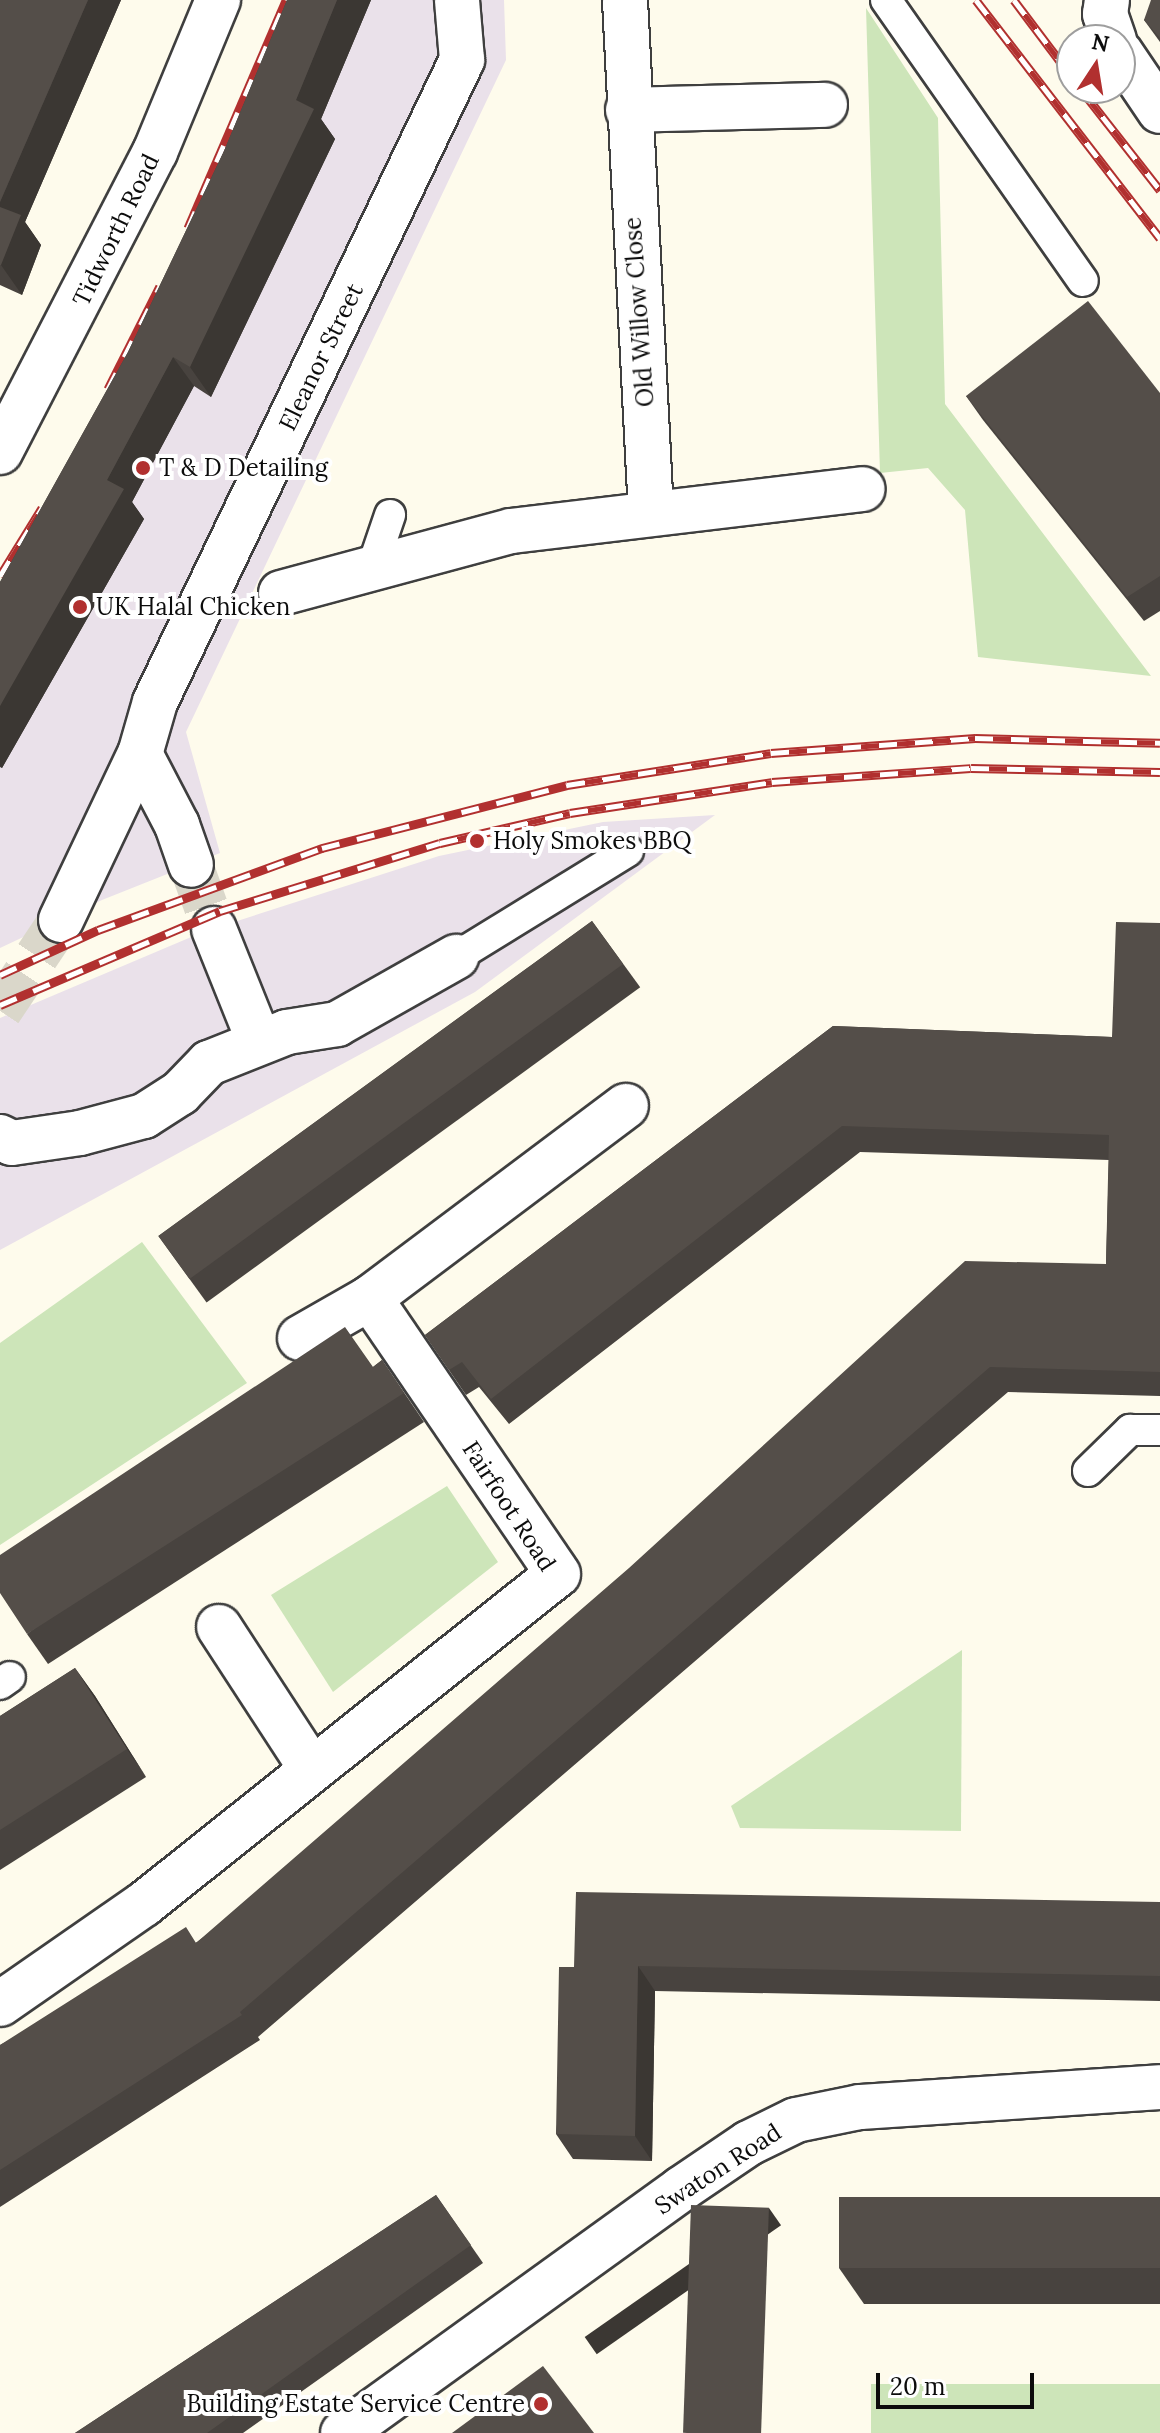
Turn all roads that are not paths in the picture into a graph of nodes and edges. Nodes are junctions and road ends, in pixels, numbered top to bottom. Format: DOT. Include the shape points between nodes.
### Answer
graph roads {
  1 [pos="218,0"];
  2 [pos="457,0"];
  3 [pos="625,0"];
  4 [pos="886,0"];
  5 [pos="1107,0"];
  6 [pos="1108,24"];
  7 [pos="1136,76"];
  8 [pos="825,105"];
  9 [pos="628,110"];
  10 [pos="1160,111"];
  11 [pos="1083,281"];
  12 [pos="0,452"];
  13 [pos="863,489"];
  14 [pos="651,513"];
  15 [pos="390,515"];
  16 [pos="372,568"];
  17 [pos="281,593"];
  18 [pos="140,754"];
  19 [pos="628,851"];
  20 [pos="191,865"];
  21 [pos="61,920"];
  22 [pos="214,929"];
  23 [pos="456,957"];
  24 [pos="259,1041"];
  25 [pos="626,1106"];
  26 [pos="0,1137"];
  27 [pos="370,1298"];
  28 [pos="300,1338"];
  29 [pos="1160,1430"];
  30 [pos="1088,1471"];
  31 [pos="219,1627"];
  32 [pos="311,1768"];
  33 [pos="0,2004"];
  34 [pos="1160,2087"];
  35 [pos="343,2433"];
  1 -- 12 [label="street, Tidworth Road" via="148,166"];
  2 -- 18 [label="street, Eleanor Street" via="462,60 155,702"];
  3 -- 9 [label="street, Old Willow Close"];
  4 -- 11 [label="lane"];
  5 -- 6 [label="street"];
  7 -- 10 [label="street"];
  8 -- 9 [label="street"];
  9 -- 14 [label="street, Old Willow Close"];
  13 -- 14 [label="street"];
  14 -- 16 [label="street" via="511,531"];
  15 -- 16 [label="lane"];
  16 -- 17 [label="street"];
  18 -- 20 [label="street"];
  18 -- 21 [label="street, Eleanor Street"];
  19 -- 23 [label="lane"];
  22 -- 24 [label="street"];
  23 -- 24 [label="street" via="337,1024"];
  24 -- 26 [label="street" via="209,1063 180,1093 144,1116 26,1141 12,1143"];
  25 -- 27 [label="street"];
  27 -- 28 [label="street"];
  27 -- 32 [label="street, Fairfoot Road" via="558,1574"];
  29 -- 30 [label="lane" via="1130,1430"];
  31 -- 32 [label="street"];
  32 -- 33 [label="street, Fairfoot Road" via="144,1904"];
  34 -- 35 [label="street, Swaton Road" via="860,2107 796,2120 749,2143 681,2189"];
}
